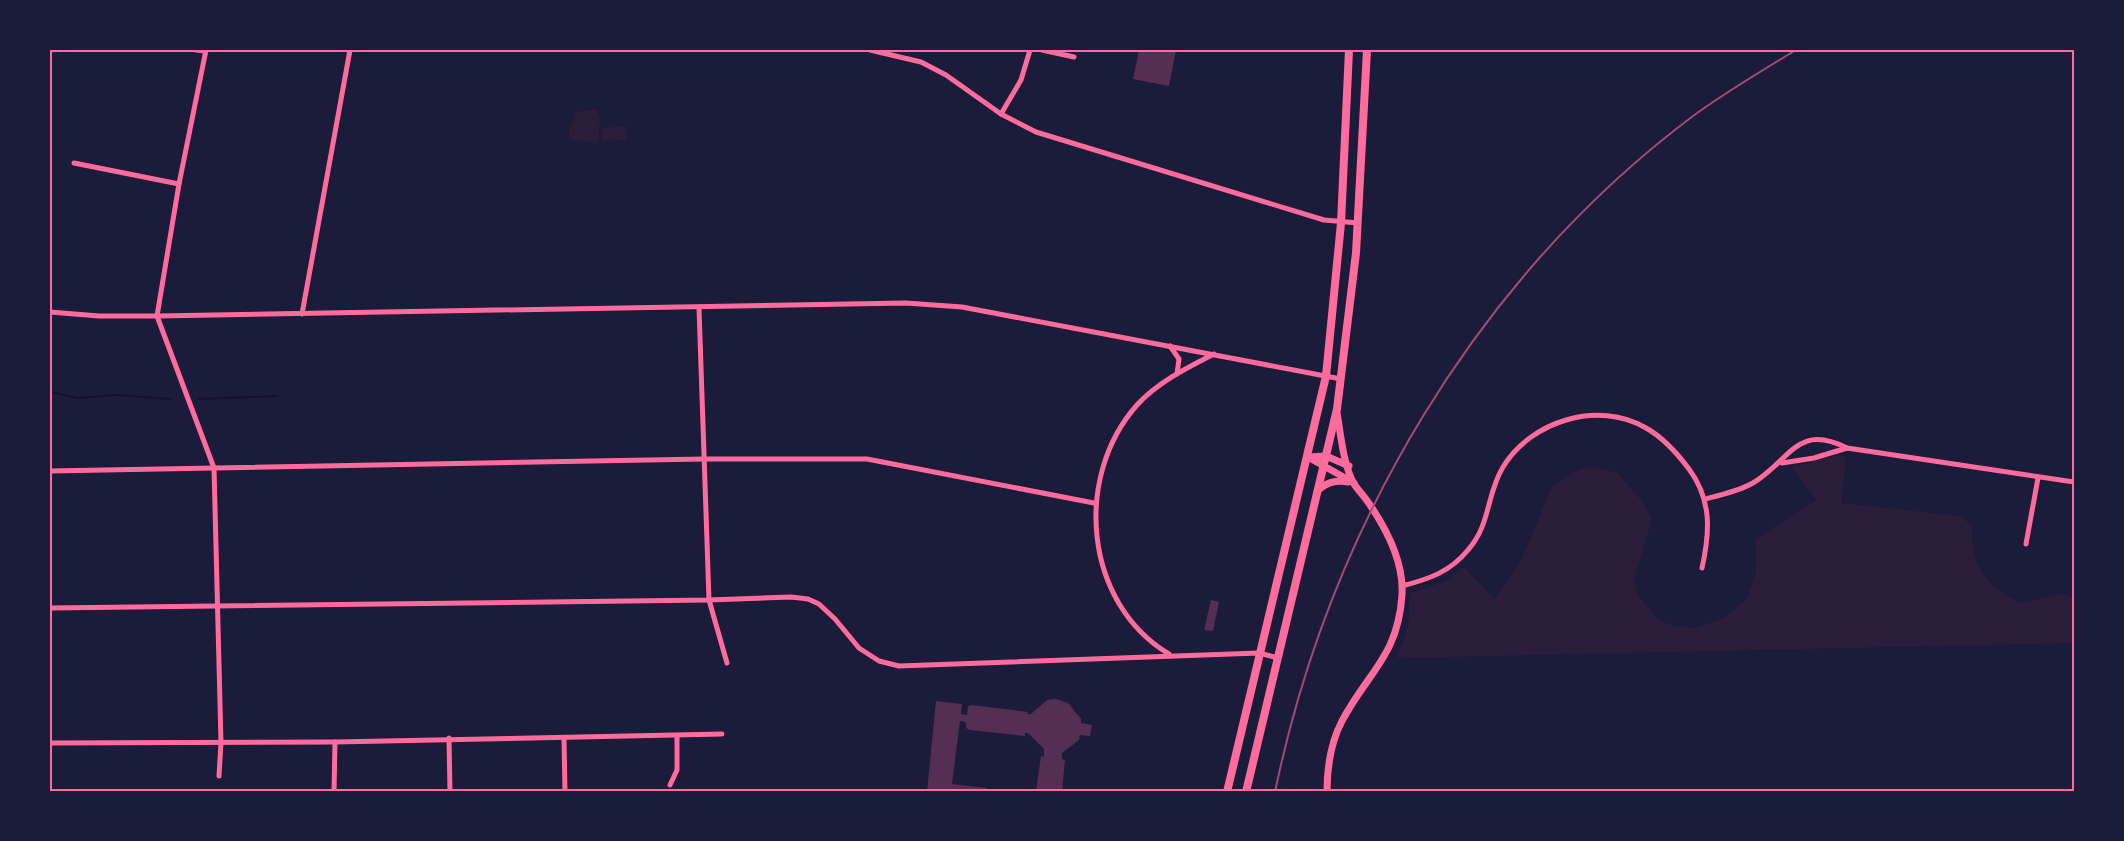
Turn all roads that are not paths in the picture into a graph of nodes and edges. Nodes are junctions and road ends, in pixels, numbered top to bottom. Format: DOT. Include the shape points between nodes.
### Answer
graph roads {
  1 [pos="196,50"];
  2 [pos="206,50"];
  3 [pos="350,50"];
  4 [pos="870,50"];
  5 [pos="1029,50"];
  6 [pos="1042,50"];
  7 [pos="1349,50"];
  8 [pos="1367,50"];
  9 [pos="1074,57"];
  10 [pos="1001,114"];
  11 [pos="74,163"];
  12 [pos="178,184"];
  13 [pos="1341,223"];
  14 [pos="1358,223"];
  15 [pos="699,308"];
  16 [pos="50,312"];
  17 [pos="302,314"];
  18 [pos="157,316"];
  19 [pos="1170,346"];
  20 [pos="1214,354"];
  21 [pos="1177,374"];
  22 [pos="1326,376"];
  23 [pos="1341,380"];
  24 [pos="1337,409"];
  25 [pos="1847,448"];
  26 [pos="1326,456"];
  27 [pos="1308,458"];
  28 [pos="704,459"];
  29 [pos="1780,463"];
  30 [pos="1348,466"];
  31 [pos="1323,467"];
  32 [pos="214,468"];
  33 [pos="50,471"];
  34 [pos="2038,478"];
  35 [pos="2074,482"];
  36 [pos="1354,483"];
  37 [pos="1318,490"];
  38 [pos="1705,499"];
  39 [pos="1094,503"];
  40 [pos="2026,544"];
  41 [pos="1702,568"];
  42 [pos="1402,586"];
  43 [pos="709,600"];
  44 [pos="216,606"];
  45 [pos="50,608"];
  46 [pos="1259,653"];
  47 [pos="1170,655"];
  48 [pos="1278,658"];
  49 [pos="727,663"];
  50 [pos="722,734"];
  51 [pos="677,736"];
  52 [pos="449,738"];
  53 [pos="564,738"];
  54 [pos="221,742"];
  55 [pos="335,742"];
  56 [pos="50,743"];
  57 [pos="219,776"];
  58 [pos="670,785"];
  59 [pos="334,792"];
  60 [pos="450,792"];
  61 [pos="565,792"];
  62 [pos="1227,792"];
  63 [pos="1246,792"];
  64 [pos="1326,792"];
  1 -- 2 [label="street"];
  2 -- 12 [label="street"];
  3 -- 17 [label="street"];
  4 -- 10 [label="street" via="921,62"];
  5 -- 10 [label="street" via="1021,80"];
  6 -- 9 [label="street"];
  7 -- 13 [label="highway"];
  8 -- 14 [label="highway"];
  10 -- 13 [label="street" via="1036,132"];
  11 -- 12 [label="street"];
  12 -- 18 [label="street"];
  13 -- 14 [label="street"];
  13 -- 22 [label="highway"];
  14 -- 23 [label="highway"];
  15 -- 17 [label="street"];
  15 -- 19 [label="street" via="906,303 962,307"];
  15 -- 28 [label="street"];
  16 -- 18 [label="street"];
  17 -- 18 [label="street"];
  18 -- 32 [label="street"];
  19 -- 20 [label="street"];
  19 -- 21 [label="street" via="1179,359"];
  20 -- 21 [label="street"];
  20 -- 22 [label="street"];
  21 -- 39 [label="street" via="1139,403 1118,432 1104,462"];
  22 -- 23 [label="street"];
  22 -- 27 [label="highway"];
  23 -- 24 [label="highway"];
  24 -- 26 [label="highway"];
  24 -- 30 [label="street"];
  25 -- 29 [label="street"];
  25 -- 29 [label="street" via="1817,438 1794,447"];
  25 -- 34 [label="street"];
  26 -- 27 [label="street"];
  26 -- 30 [label="street"];
  26 -- 31 [label="highway"];
  27 -- 31 [label="street"];
  27 -- 46 [label="highway"];
  28 -- 32 [label="street"];
  28 -- 39 [label="street" via="867,459"];
  28 -- 43 [label="street"];
  29 -- 38 [label="street" via="1752,483"];
  30 -- 36 [label="street"];
  31 -- 36 [label="street"];
  31 -- 37 [label="highway"];
  32 -- 33 [label="street"];
  32 -- 44 [label="street"];
  34 -- 35 [label="street"];
  34 -- 40 [label="street"];
  36 -- 37 [label="street" via="1336,480"];
  36 -- 42 [label="street" via="1388,535"];
  37 -- 48 [label="highway"];
  38 -- 41 [label="street" via="1709,527"];
  38 -- 42 [label="street" via="1677,454 1646,428 1613,417 1566,420 1531,437 1512,454 1495,483 1486,523 1460,559 1440,575"];
  39 -- 47 [label="street" via="1102,560 1122,608 1139,631"];
  42 -- 64 [label="street" via="1390,649 1352,704 1333,743"];
  43 -- 44 [label="street"];
  43 -- 47 [label="street" via="808,599 835,619 859,648 879,661 899,666"];
  43 -- 49 [label="street"];
  44 -- 45 [label="street"];
  44 -- 54 [label="street"];
  46 -- 47 [label="street"];
  46 -- 48 [label="street"];
  46 -- 62 [label="highway"];
  48 -- 63 [label="highway"];
  50 -- 51 [label="street"];
  51 -- 53 [label="street"];
  51 -- 58 [label="street" via="677,770"];
  52 -- 53 [label="street"];
  52 -- 55 [label="street"];
  52 -- 60 [label="street"];
  53 -- 61 [label="street"];
  54 -- 55 [label="street"];
  54 -- 56 [label="street"];
  54 -- 57 [label="street"];
  55 -- 59 [label="street"];
}
